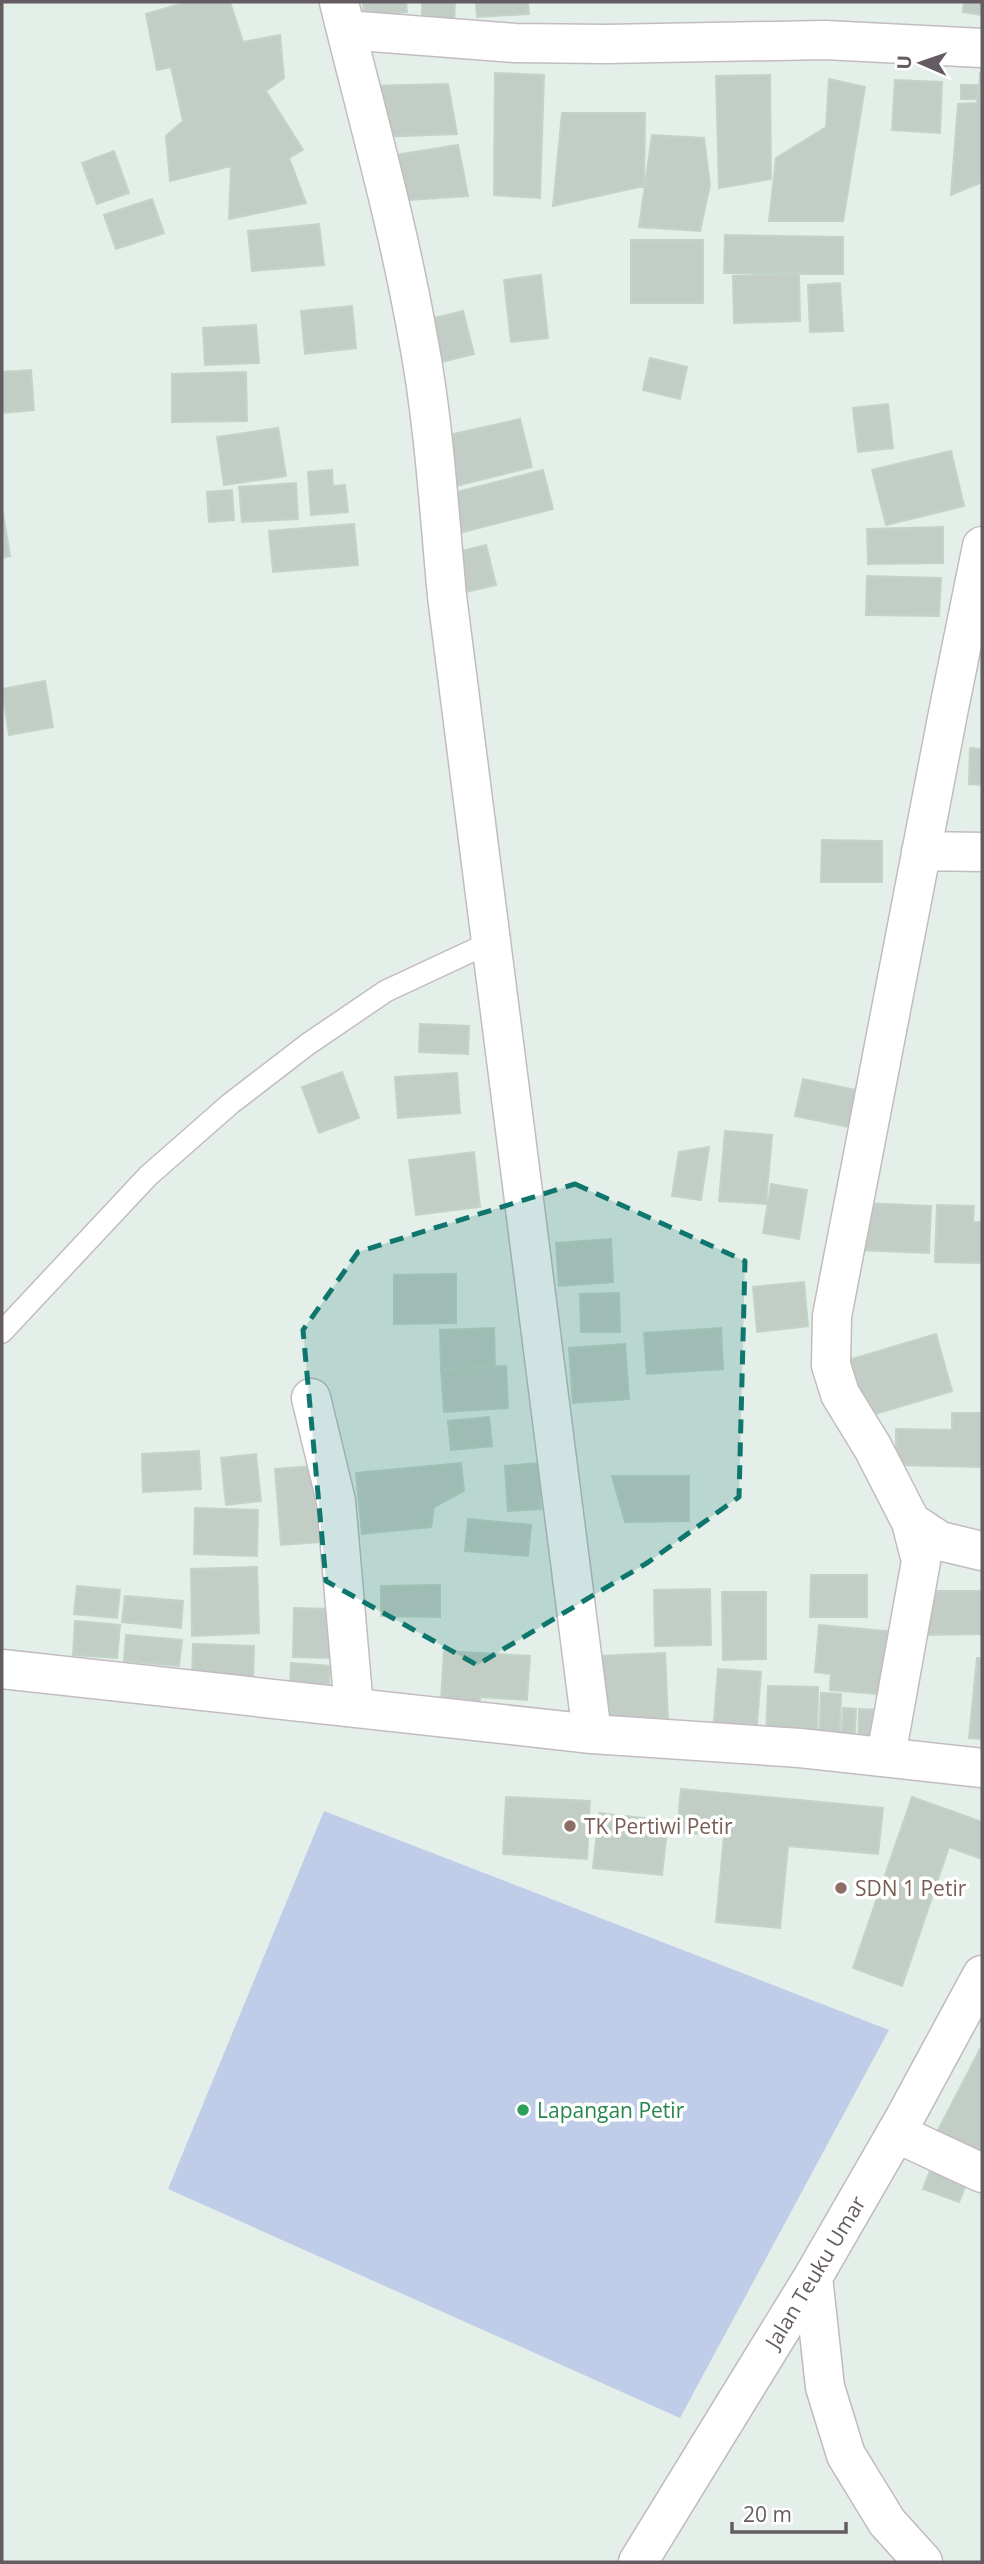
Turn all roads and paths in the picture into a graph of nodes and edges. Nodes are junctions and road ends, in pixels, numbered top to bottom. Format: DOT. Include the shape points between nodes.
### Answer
graph roads {
  1 [pos="342,16"];
  2 [pos="982,48"];
  3 [pos="982,546"];
  4 [pos="921,851"];
  5 [pos="982,852"];
  6 [pos="491,942"];
  7 [pos="2,1332"];
  8 [pos="311,1398"];
  9 [pos="911,1522"];
  10 [pos="982,1551"];
  11 [pos="2,1669"];
  12 [pos="354,1708"];
  13 [pos="592,1734"];
  14 [pos="886,1756"];
  15 [pos="982,1768"];
  16 [pos="982,1975"];
  17 [pos="973,2013"];
  18 [pos="896,2133"];
  19 [pos="982,2173"];
  20 [pos="813,2277"];
  21 [pos="638,2562"];
  22 [pos="922,2562"];
  1 -- 2 [label="street" via="515,43 825,40"];
  1 -- 6 [label="street" via="418,339"];
  3 -- 4 [label="street"];
  4 -- 5 [label="street"];
  4 -- 9 [label="street" via="830,1343 840,1394"];
  6 -- 7 [label="lane" via="386,990 230,1104 148,1177"];
  6 -- 13 [label="street"];
  8 -- 12 [label="street" via="336,1501"];
  9 -- 10 [label="street" via="940,1541"];
  9 -- 14 [label="street" via="921,1561"];
  11 -- 12 [label="street"];
  12 -- 13 [label="street"];
  13 -- 14 [label="street"];
  14 -- 15 [label="street"];
  16 -- 17 [label="street, Jalan Teuku Umar"];
  17 -- 18 [label="street, Jalan Teuku Umar"];
  18 -- 19 [label="street"];
  18 -- 20 [label="street, Jalan Teuku Umar"];
  20 -- 21 [label="street, Jalan Teuku Umar"];
  20 -- 22 [label="street" via="825,2387 846,2455 887,2522"];
}
